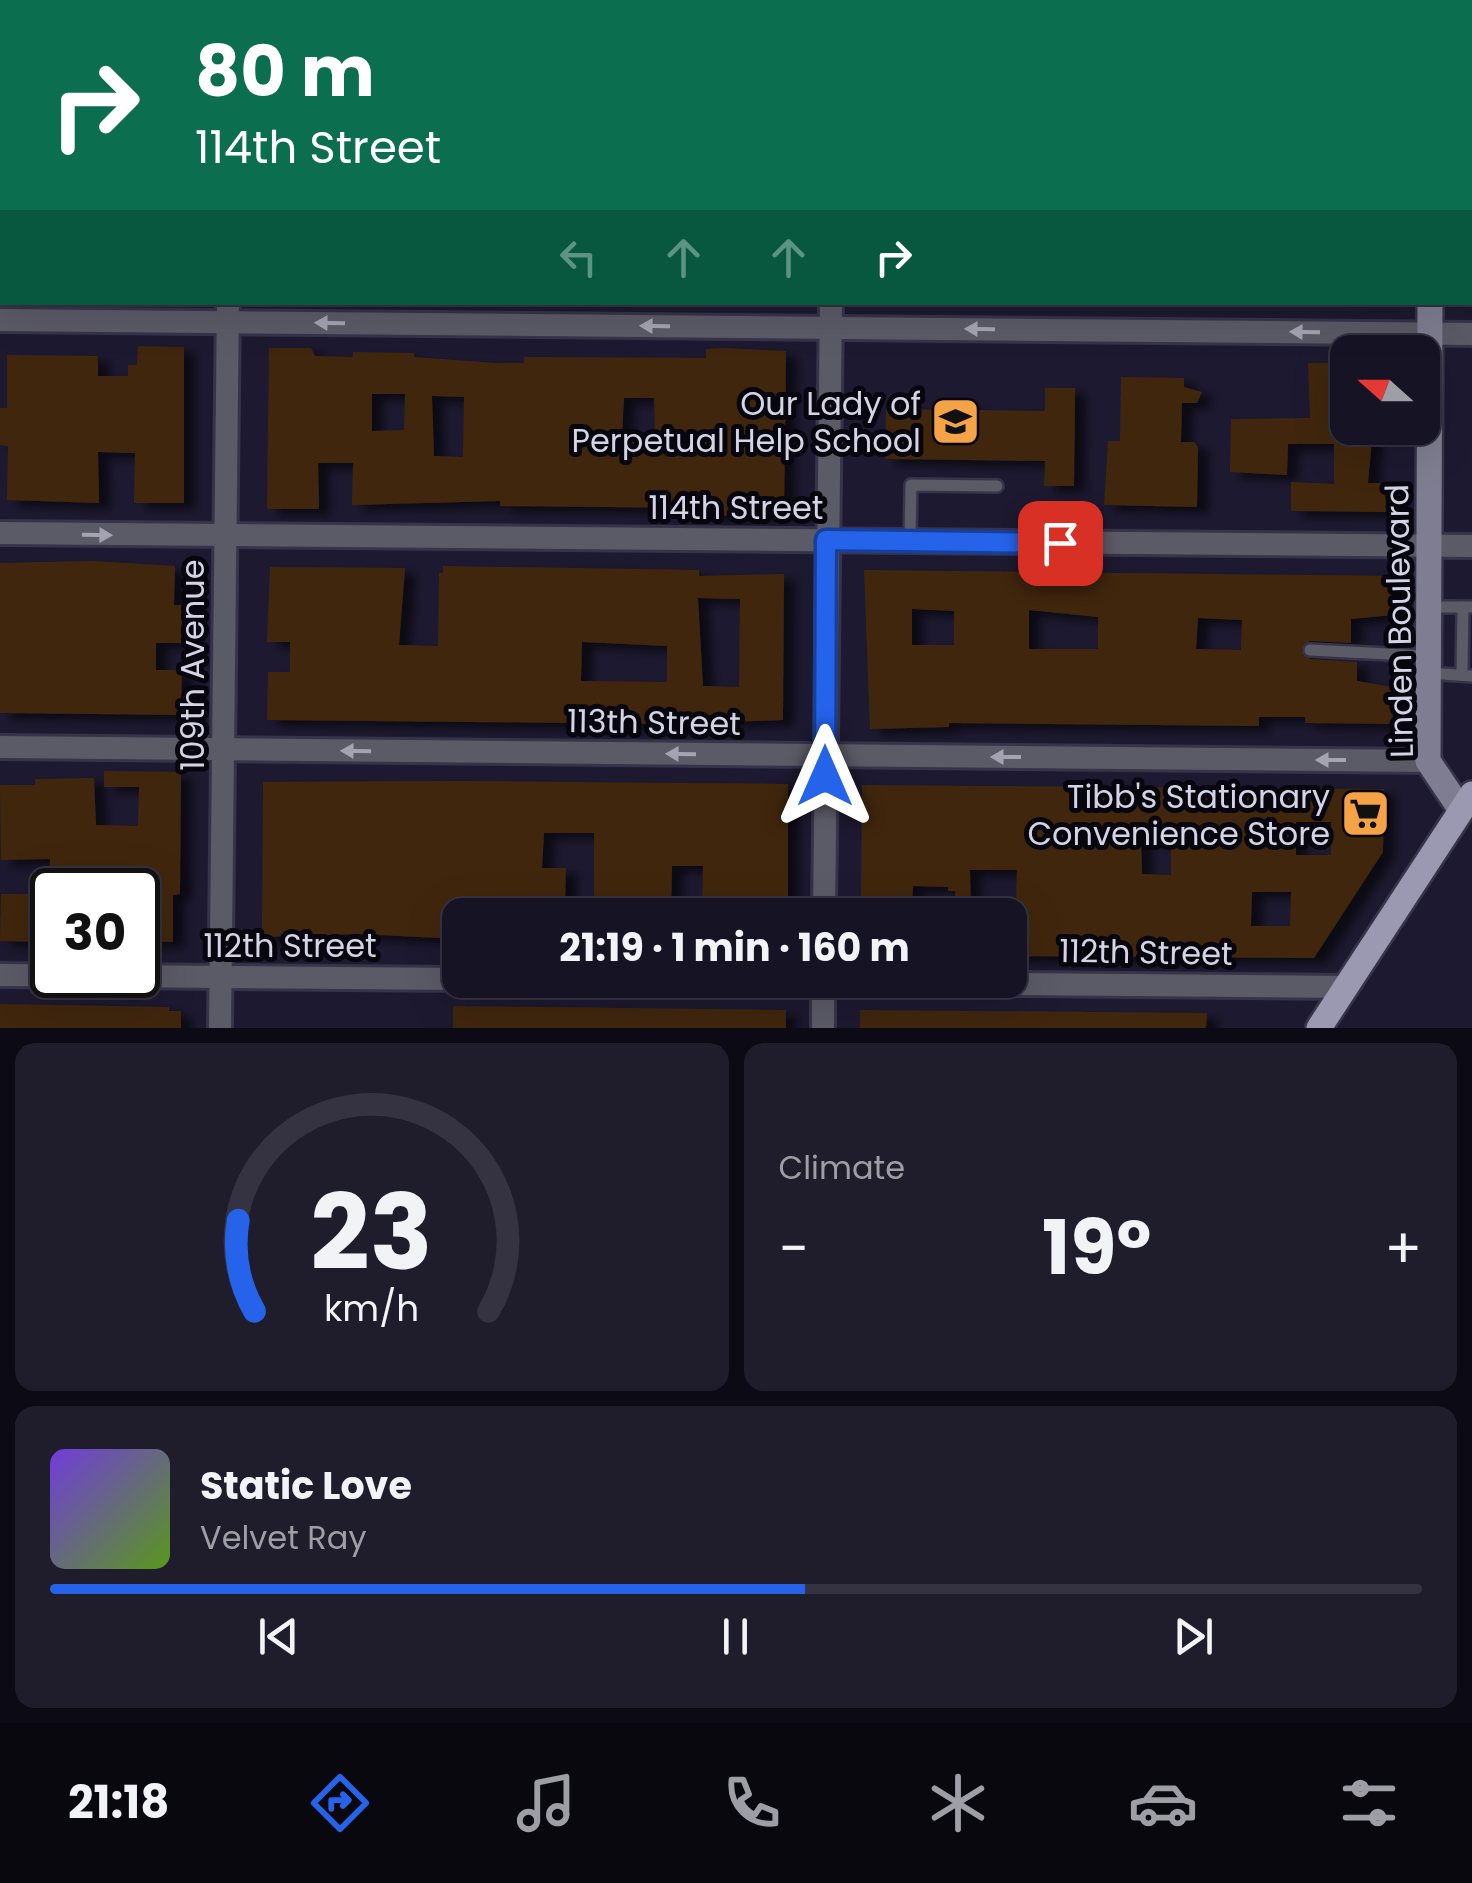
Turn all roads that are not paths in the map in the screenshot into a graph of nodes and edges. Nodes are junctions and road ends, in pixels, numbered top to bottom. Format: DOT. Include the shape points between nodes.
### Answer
graph roads {
  1 [pos="831,305"];
  2 [pos="1430,305"];
  3 [pos="228,312"];
  4 [pos="0,320"];
  5 [pos="830,328"];
  6 [pos="1430,334"];
  7 [pos="1472,334"];
  8 [pos="996,486"];
  9 [pos="0,533"];
  10 [pos="226,536"];
  11 [pos="826,540"];
  12 [pos="910,541"];
  13 [pos="1428,546"];
  14 [pos="1472,546"];
  15 [pos="1427,608"];
  16 [pos="1467,614"];
  17 [pos="1467,637"];
  18 [pos="1310,650"];
  19 [pos="1467,651"];
  20 [pos="1427,664"];
  21 [pos="1467,675"];
  22 [pos="0,747"];
  23 [pos="224,750"];
  24 [pos="826,756"];
  25 [pos="1428,761"];
  26 [pos="1467,802"];
  27 [pos="824,898"];
  28 [pos="0,976"];
  29 [pos="220,977"];
  30 [pos="442,979"];
  31 [pos="1027,983"];
  32 [pos="1346,986"];
  33 [pos="824,998"];
  34 [pos="220,1028"];
  35 [pos="823,1028"];
  36 [pos="1320,1028"];
  1 -- 5 [label="street"];
  2 -- 6 [label="main road, Linden Boulevard"];
  3 -- 4 [label="street"];
  5 -- 3 [label="street, one-way"];
  3 -- 10 [label="street, 109th Avenue"];
  6 -- 5 [label="street, one-way"];
  5 -- 11 [label="street"];
  6 -- 7 [label="street"];
  6 -- 13 [label="main road, Linden Boulevard"];
  8 -- 12 [label="lane" via="911,485"];
  9 -- 10 [label="street, 114th Street, one-way"];
  10 -- 11 [label="street, 114th Street"];
  10 -- 23 [label="street, 109th Avenue"];
  11 -- 12 [label="street, 114th Street"];
  11 -- 24 [label="street"];
  12 -- 13 [label="street, 114th Street"];
  13 -- 14 [label="street, 114th Street"];
  13 -- 15 [label="main road, Linden Boulevard"];
  15 -- 16 [label="lane"];
  15 -- 20 [label="main road, Linden Boulevard"];
  16 -- 17 [label="lane"];
  17 -- 19 [label="lane"];
  18 -- 20 [label="lane"];
  19 -- 21 [label="lane"];
  20 -- 21 [label="lane"];
  20 -- 25 [label="main road, Linden Boulevard"];
  22 -- 23 [label="street, 113th Street"];
  24 -- 23 [label="street, 113th Street, one-way"];
  23 -- 29 [label="street, 109th Avenue"];
  25 -- 24 [label="street, 113th Street, one-way"];
  24 -- 27 [label="street"];
  25 -- 26 [label="main road, Linden Boulevard"];
  26 -- 32 [label="main road"];
  28 -- 29 [label="street, 112th Street"];
  29 -- 30 [label="street, 112th Street"];
  29 -- 34 [label="street, 109th Avenue"];
  31 -- 32 [label="street, 112th Street"];
  32 -- 36 [label="main road"];
  33 -- 35 [label="street"];
}
